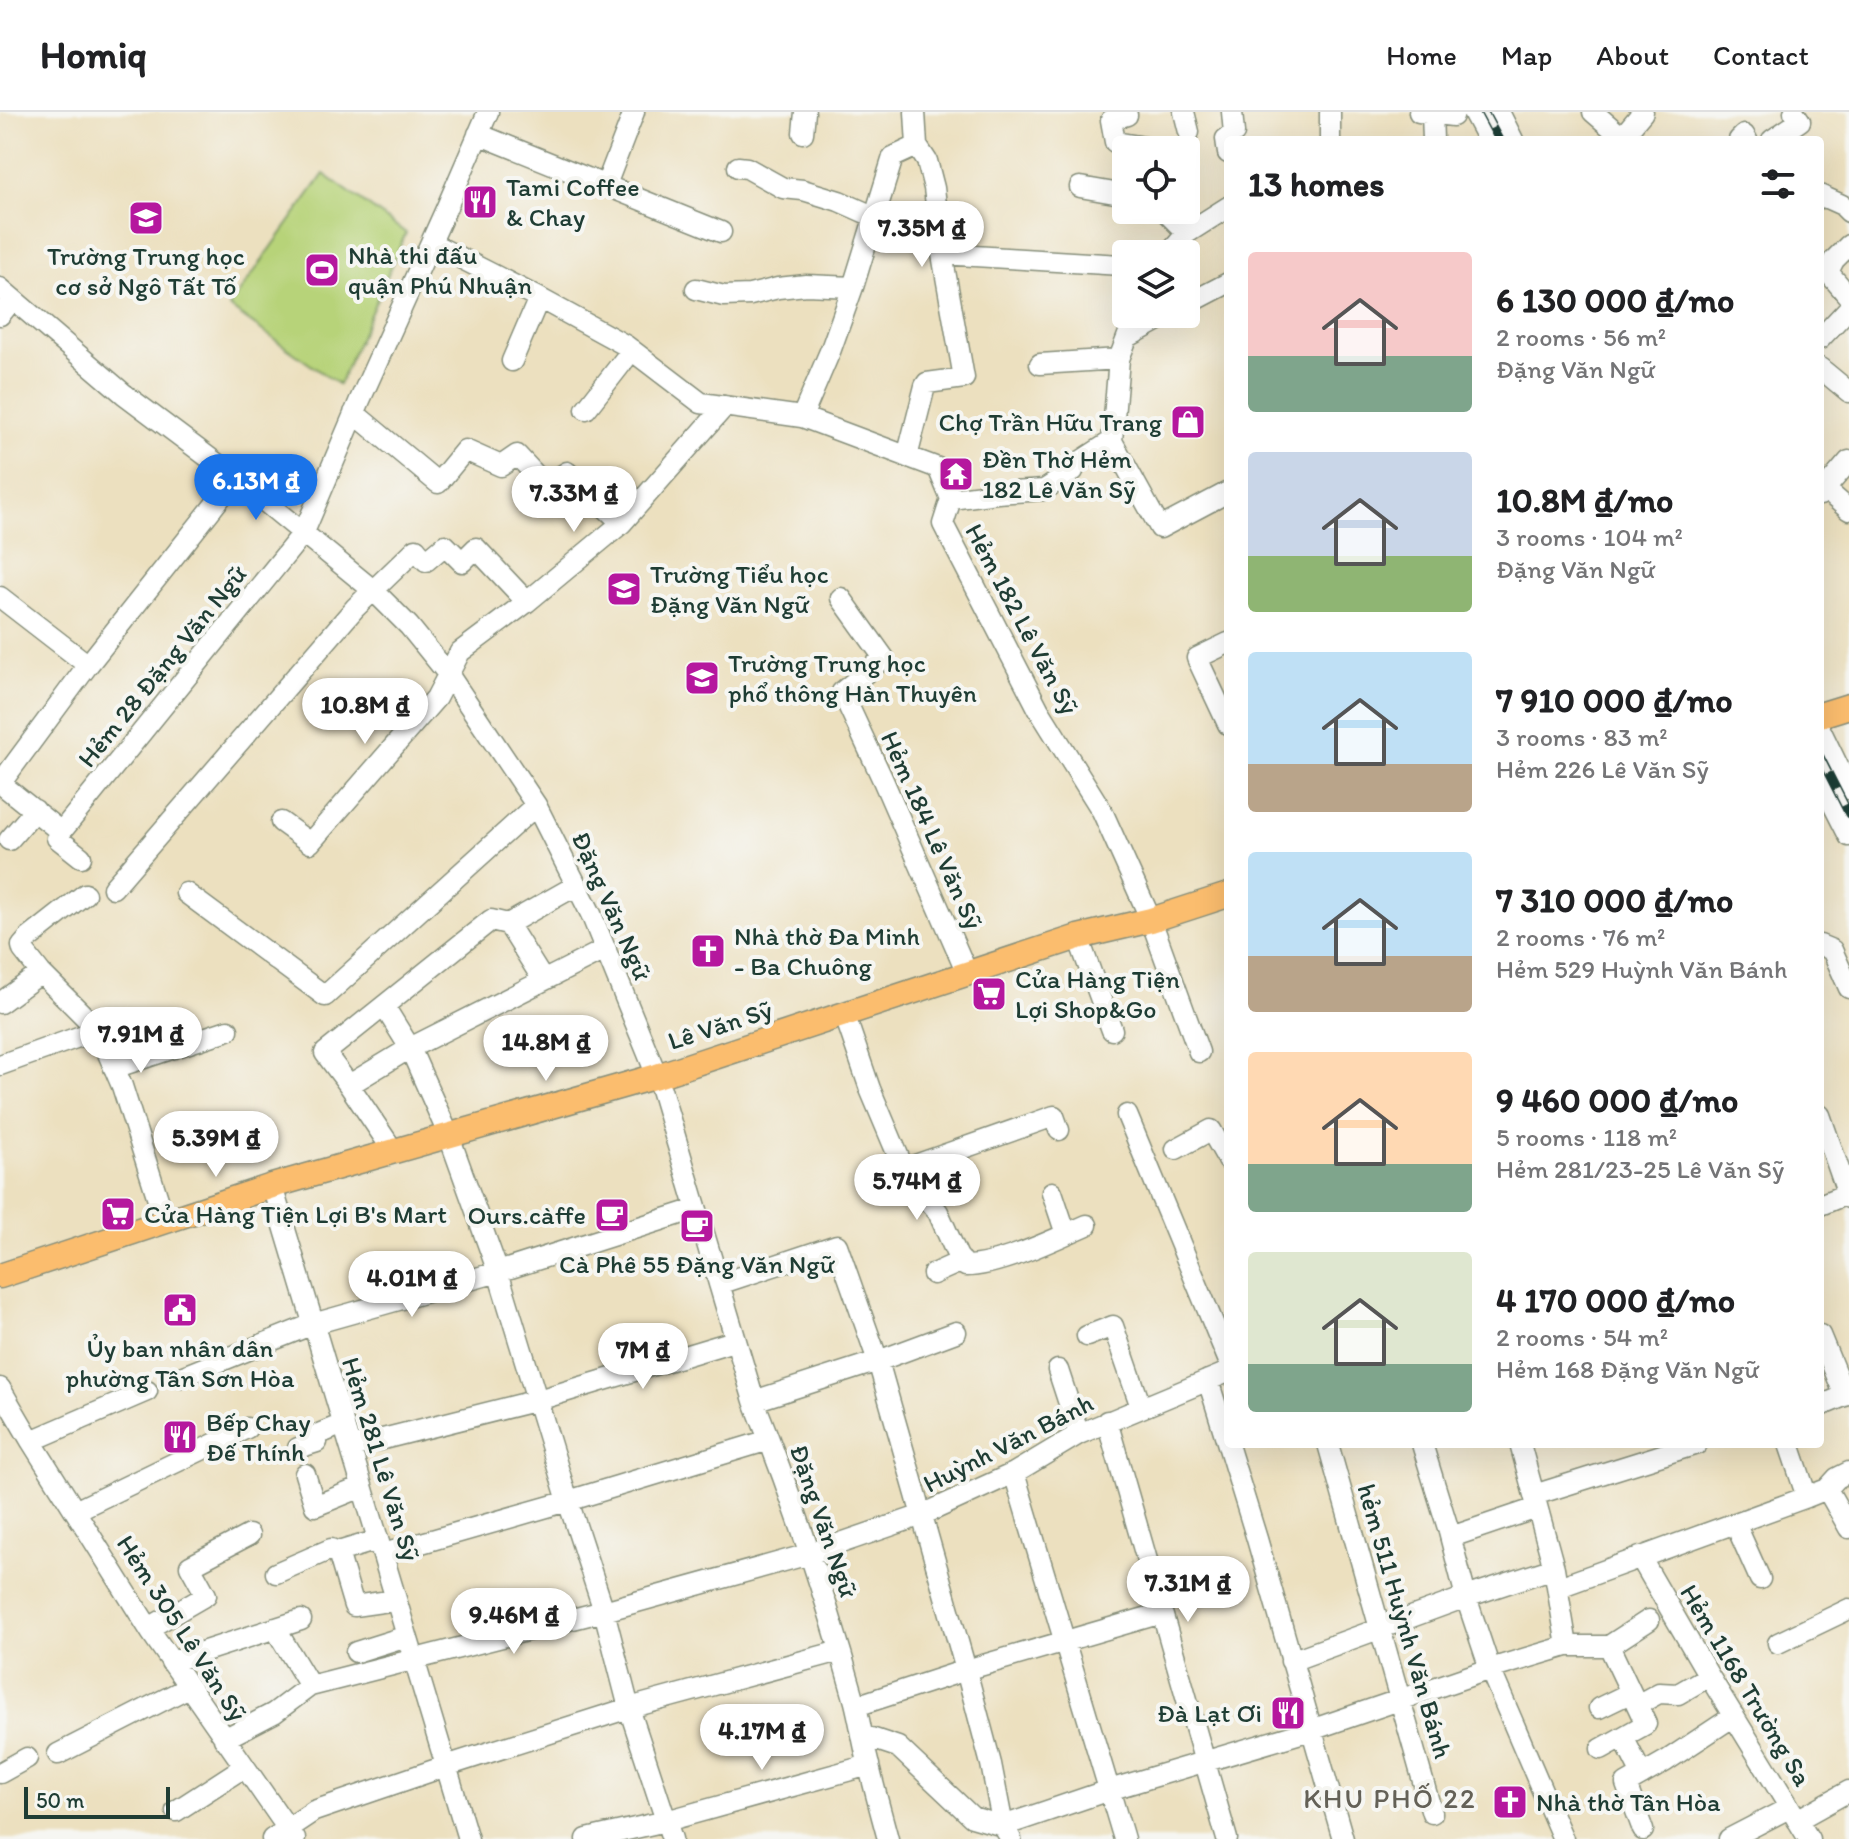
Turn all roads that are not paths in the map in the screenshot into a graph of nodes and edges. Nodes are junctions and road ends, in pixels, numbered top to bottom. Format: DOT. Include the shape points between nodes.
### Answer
graph roads {
  1 [pos="488,112"];
  2 [pos="634,112"];
  3 [pos="805,112"];
  4 [pos="915,112"];
  5 [pos="1125,112"];
  6 [pos="1232,112"];
  7 [pos="1330,112"];
  8 [pos="1419,112"];
  9 [pos="1454,112"];
  10 [pos="1473,112"];
  11 [pos="1499,112"];
  12 [pos="1593,112"];
  13 [pos="1643,112"];
  14 [pos="1794,112"];
  15 [pos="1432,113"];
  16 [pos="803,133"];
  17 [pos="478,134"];
  18 [pos="1114,136"];
  19 [pos="1230,136"];
  20 [pos="1330,136"];
  21 [pos="1433,136"];
  22 [pos="1486,136"];
  23 [pos="1511,136"];
  24 [pos="1620,136"];
  25 [pos="1625,136"];
  26 [pos="1778,136"];
  27 [pos="917,146"];
  28 [pos="738,167"];
  29 [pos="606,185"];
  30 [pos="1080,187"];
  31 [pos="1112,193"];
  32 [pos="1824,197"];
  33 [pos="1224,210"];
  34 [pos="1849,212"];
  35 [pos="875,217"];
  36 [pos="1178,224"];
  37 [pos="721,232"];
  38 [pos="1187,233"];
  39 [pos="1181,240"];
  40 [pos="431,243"];
  41 [pos="1849,245"];
  42 [pos="942,254"];
  43 [pos="1112,264"];
  44 [pos="1224,285"];
  45 [pos="853,287"];
  46 [pos="696,289"];
  47 [pos="1849,297"];
  48 [pos="539,298"];
  49 [pos="1200,298"];
  50 [pos="4,301"];
  51 [pos="1849,308"];
  52 [pos="1131,328"];
  53 [pos="1144,328"];
  54 [pos="1824,335"];
  55 [pos="1128,337"];
  56 [pos="632,350"];
  57 [pos="1119,359"];
  58 [pos="512,361"];
  59 [pos="1040,364"];
  60 [pos="1824,371"];
  61 [pos="1849,392"];
  62 [pos="725,406"];
  63 [pos="586,409"];
  64 [pos="354,413"];
  65 [pos="802,417"];
  66 [pos="1112,441"];
  67 [pos="907,457"];
  68 [pos="1849,461"];
  69 [pos="236,478"];
  70 [pos="1825,483"];
  71 [pos="1224,494"];
  72 [pos="951,499"];
  73 [pos="1849,510"];
  74 [pos="622,523"];
  75 [pos="304,532"];
  76 [pos="374,591"];
  77 [pos="0,597"];
  78 [pos="841,598"];
  79 [pos="527,602"];
  80 [pos="1224,645"];
  81 [pos="88,665"];
  82 [pos="448,674"];
  83 [pos="1849,706"];
  84 [pos="1824,714"];
  85 [pos="1224,715"];
  86 [pos="1824,737"];
  87 [pos="0,783"];
  88 [pos="1824,787"];
  89 [pos="1849,789"];
  90 [pos="536,805"];
  91 [pos="35,810"];
  92 [pos="281,822"];
  93 [pos="61,832"];
  94 [pos="1849,836"];
  95 [pos="9,840"];
  96 [pos="81,857"];
  97 [pos="577,885"];
  98 [pos="113,888"];
  99 [pos="186,893"];
  100 [pos="85,894"];
  101 [pos="1224,896"];
  102 [pos="1151,920"];
  103 [pos="508,924"];
  104 [pos="1078,937"];
  105 [pos="1824,947"];
  106 [pos="606,949"];
  107 [pos="41,973"];
  108 [pos="968,975"];
  109 [pos="543,980"];
  110 [pos="1849,988"];
  111 [pos="0,1003"];
  112 [pos="384,1006"];
  113 [pos="844,1013"];
  114 [pos="98,1030"];
  115 [pos="228,1030"];
  116 [pos="1112,1030"];
  117 [pos="410,1048"];
  118 [pos="1199,1052"];
  119 [pos="0,1065"];
  120 [pos="114,1068"];
  121 [pos="657,1076"];
  122 [pos="349,1085"];
  123 [pos="1127,1115"];
  124 [pos="1824,1126"];
  125 [pos="1059,1130"];
  126 [pos="449,1136"];
  127 [pos="1176,1149"];
  128 [pos="394,1152"];
  129 [pos="1224,1153"];
  130 [pos="904,1169"];
  131 [pos="272,1186"];
  132 [pos="1052,1192"];
  133 [pos="1848,1194"];
  134 [pos="1824,1203"];
  135 [pos="696,1209"];
  136 [pos="165,1221"];
  137 [pos="1087,1225"];
  138 [pos="1066,1234"];
  139 [pos="962,1261"];
  140 [pos="498,1272"];
  141 [pos="933,1274"];
  142 [pos="0,1276"];
  143 [pos="719,1284"];
  144 [pos="313,1324"];
  145 [pos="956,1332"];
  146 [pos="1087,1336"];
  147 [pos="734,1341"];
  148 [pos="1824,1344"];
  149 [pos="1224,1349"];
  150 [pos="878,1361"];
  151 [pos="1058,1370"];
  152 [pos="1224,1374"];
  153 [pos="181,1377"];
  154 [pos="1208,1380"];
  155 [pos="0,1388"];
  156 [pos="147,1391"];
  157 [pos="1847,1395"];
  158 [pos="538,1400"];
  159 [pos="754,1401"];
  160 [pos="1824,1404"];
  161 [pos="1141,1407"];
  162 [pos="1107,1421"];
  163 [pos="343,1424"];
  164 [pos="247,1428"];
  165 [pos="1224,1432"];
  166 [pos="1079,1434"];
  167 [pos="769,1440"];
  168 [pos="31,1441"];
  169 [pos="351,1447"];
  170 [pos="298,1448"];
  171 [pos="1229,1448"];
  172 [pos="1329,1448"];
  173 [pos="1423,1448"];
  174 [pos="1526,1448"];
  175 [pos="1686,1448"];
  176 [pos="1791,1448"];
  177 [pos="1849,1472"];
  178 [pos="1014,1473"];
  179 [pos="305,1474"];
  180 [pos="362,1487"];
  181 [pos="1817,1493"];
  182 [pos="568,1501"];
  183 [pos="1535,1501"];
  184 [pos="75,1511"];
  185 [pos="922,1515"];
  186 [pos="1735,1523"];
  187 [pos="1849,1528"];
  188 [pos="249,1535"];
  189 [pos="1451,1537"];
  190 [pos="380,1547"];
  191 [pos="338,1552"];
  192 [pos="809,1554"];
  193 [pos="1640,1557"];
  194 [pos="276,1573"];
  195 [pos="1556,1577"];
  196 [pos="1760,1579"];
  197 [pos="1466,1597"];
  198 [pos="396,1600"];
  199 [pos="1849,1609"];
  200 [pos="604,1611"];
  201 [pos="1162,1613"];
  202 [pos="301,1620"];
  203 [pos="1649,1620"];
  204 [pos="149,1628"];
  205 [pos="275,1628"];
  206 [pos="1380,1630"];
  207 [pos="407,1636"];
  208 [pos="1064,1640"];
  209 [pos="1778,1643"];
  210 [pos="1567,1646"];
  211 [pos="1609,1646"];
  212 [pos="840,1651"];
  213 [pos="356,1652"];
  214 [pos="414,1659"];
  215 [pos="1291,1661"];
  216 [pos="171,1662"];
  217 [pos="1490,1669"];
  218 [pos="966,1670"];
  219 [pos="1709,1676"];
  220 [pos="310,1686"];
  221 [pos="189,1687"];
  222 [pos="1400,1699"];
  223 [pos="1633,1699"];
  224 [pos="856,1706"];
  225 [pos="629,1708"];
  226 [pos="1599,1708"];
  227 [pos="1734,1716"];
  228 [pos="1311,1730"];
  229 [pos="862,1735"];
  230 [pos="1623,1737"];
  231 [pos="224,1739"];
  232 [pos="1601,1749"];
  233 [pos="58,1754"];
  234 [pos="27,1758"];
  235 [pos="1205,1763"];
  236 [pos="869,1765"];
  237 [pos="446,1766"];
  238 [pos="244,1767"];
  239 [pos="0,1773"];
  240 [pos="1642,1775"];
  241 [pos="1109,1790"];
  242 [pos="1849,1791"];
  243 [pos="176,1811"];
  244 [pos="1432,1813"];
  245 [pos="1793,1814"];
  246 [pos="669,1830"];
  247 [pos="1643,1830"];
  248 [pos="1007,1832"];
  249 [pos="285,1835"];
  250 [pos="1336,1837"];
  251 [pos="468,1839"];
  252 [pos="587,1839"];
  253 [pos="888,1839"];
  254 [pos="1124,1839"];
  255 [pos="1227,1839"];
  256 [pos="1563,1839"];
  257 [pos="1729,1839"];
  258 [pos="1809,1839"];
  1 -- 17 [label="street, Hẻm 28 Đặng Văn Ngữ"];
  2 -- 29 [label="street"];
  3 -- 16 [label="street"];
  4 -- 27 [label="street"];
  5 -- 18 [label="street" via="1111,120"];
  6 -- 19 [label="street"];
  7 -- 20 [label="street"];
  8 -- 15 [label="street"];
  9 -- 15 [label="street"];
  10 -- 22 [label="street"];
  11 -- 23 [label="street"];
  12 -- 24 [label="street"];
  13 -- 25 [label="street"];
  14 -- 26 [label="street" via="1800,121"];
  15 -- 21 [label="street"];
  17 -- 29 [label="street"];
  17 -- 40 [label="street, Hẻm 28 Đặng Văn Ngữ"];
  27 -- 35 [label="street" via="893,157"];
  27 -- 42 [label="street" via="934,188"];
  28 -- 35 [label="street" via="783,188 827,197"];
  29 -- 37 [label="street"];
  30 -- 31 [label="street"];
  32 -- 34 [label="street"];
  33 -- 38 [label="street"];
  35 -- 45 [label="street"];
  36 -- 38 [label="street"];
  38 -- 39 [label="street"];
  40 -- 48 [label="street, Hẻm 182 Lê Văn Sỹ"];
  40 -- 64 [label="street, Hẻm 28 Đặng Văn Ngữ"];
  41 -- 47 [label="street" via="1828,272"];
  42 -- 43 [label="street"];
  42 -- 67 [label="street" via="964,378 927,383"];
  44 -- 49 [label="street"];
  45 -- 46 [label="street" via="806,285 724,296"];
  45 -- 65 [label="street"];
  48 -- 56 [label="street, Hẻm 182 Lê Văn Sỹ"];
  48 -- 58 [label="street"];
  50 -- 69 [label="street, Đặng Văn Ngữ"];
  51 -- 54 [label="street"];
  52 -- 55 [label="street"];
  53 -- 55 [label="street"];
  55 -- 57 [label="street"];
  56 -- 62 [label="street, Hẻm 182 Lê Văn Sỹ" via="701,403"];
  56 -- 63 [label="street"];
  57 -- 59 [label="street"];
  57 -- 66 [label="street"];
  60 -- 61 [label="street"];
  62 -- 65 [label="street, Hẻm 182 Lê Văn Sỹ"];
  62 -- 74 [label="street"];
  64 -- 74 [label="street" via="438,483 465,450 501,466 517,455 546,486 567,472"];
  64 -- 75 [label="street, Hẻm 28 Đặng Văn Ngữ"];
  65 -- 67 [label="street, Hẻm 182 Lê Văn Sỹ"];
  66 -- 71 [label="street" via="1160,528"];
  66 -- 72 [label="street" via="1044,490"];
  67 -- 72 [label="street, Hẻm 182 Lê Văn Sỹ" via="938,468"];
  68 -- 70 [label="street"];
  69 -- 75 [label="street, Đặng Văn Ngữ"];
  69 -- 81 [label="street"];
  70 -- 73 [label="street"];
  72 -- 102 [label="street, Hẻm 182 Lê Văn Sỹ" via="943,524 1039,710 1102,811"];
  74 -- 79 [label="street"];
  75 -- 76 [label="street, Đặng Văn Ngữ"];
  75 -- 93 [label="street, Hẻm 28 Đặng Văn Ngữ"];
  76 -- 79 [label="street" via="416,549 426,561 445,545 462,562 476,548"];
  76 -- 82 [label="street, Đặng Văn Ngữ"];
  76 -- 98 [label="street"];
  77 -- 81 [label="street"];
  78 -- 108 [label="street, Hẻm 184 Lê Văn Sỹ" via="884,658 842,692"];
  79 -- 82 [label="street" via="460,652"];
  80 -- 85 [label="street" via="1197,658"];
  81 -- 87 [label="street"];
  82 -- 90 [label="street, Đặng Văn Ngữ"];
  82 -- 92 [label="street" via="436,698 310,843"];
  83 -- 84 [label="main road"];
  86 -- 89 [label="street"];
  87 -- 91 [label="street"];
  88 -- 94 [label="street"];
  90 -- 97 [label="street, Đặng Văn Ngữ"];
  90 -- 99 [label="street" via="325,996"];
  91 -- 93 [label="street"];
  91 -- 95 [label="street"];
  93 -- 96 [label="street" via="57,838"];
  97 -- 103 [label="street"];
  97 -- 106 [label="street, Đặng Văn Ngữ"];
  100 -- 107 [label="street" via="22,946"];
  101 -- 102 [label="main road, Lê Văn Sỹ"];
  102 -- 104 [label="main road, Lê Văn Sỹ"];
  102 -- 118 [label="street, Hẻm 182 Lê Văn Sỹ"];
  103 -- 109 [label="street"];
  103 -- 112 [label="street" via="491,920"];
  104 -- 108 [label="main road, Lê Văn Sỹ"];
  104 -- 116 [label="street"];
  105 -- 110 [label="street" via="1832,950"];
  106 -- 109 [label="street"];
  106 -- 121 [label="street, Đặng Văn Ngữ"];
  107 -- 111 [label="street"];
  107 -- 114 [label="street"];
  108 -- 113 [label="main road, Lê Văn Sỹ"];
  109 -- 117 [label="street"];
  112 -- 117 [label="street"];
  112 -- 122 [label="street" via="325,1053"];
  113 -- 121 [label="main road, Lê Văn Sỹ"];
  113 -- 130 [label="street"];
  114 -- 119 [label="street"];
  114 -- 120 [label="street"];
  115 -- 120 [label="street"];
  117 -- 122 [label="street"];
  117 -- 126 [label="street"];
  120 -- 136 [label="street"];
  121 -- 126 [label="main road, Lê Văn Sỹ"];
  121 -- 135 [label="street, Đặng Văn Ngữ"];
  122 -- 128 [label="street"];
  123 -- 149 [label="street"];
  124 -- 133 [label="street"];
  125 -- 130 [label="street" via="1054,1116"];
  126 -- 128 [label="main road, Lê Văn Sỹ"];
  126 -- 140 [label="street"];
  127 -- 129 [label="street" via="1211,1130"];
  128 -- 131 [label="main road, Lê Văn Sỹ"];
  130 -- 139 [label="street" via="938,1212"];
  131 -- 136 [label="main road, Lê Văn Sỹ"];
  131 -- 144 [label="street, Hẻm 281 Lê Văn Sỹ"];
  132 -- 138 [label="street"];
  133 -- 134 [label="street"];
  135 -- 140 [label="street"];
  135 -- 143 [label="street, Đặng Văn Ngữ"];
  136 -- 142 [label="main road, Lê Văn Sỹ"];
  137 -- 138 [label="street"];
  138 -- 139 [label="street" via="977,1266"];
  139 -- 141 [label="street"];
  140 -- 144 [label="street"];
  140 -- 158 [label="street"];
  143 -- 147 [label="street, Đặng Văn Ngữ"];
  143 -- 150 [label="street" via="837,1245"];
  144 -- 153 [label="street"];
  144 -- 163 [label="street, Hẻm 281 Lê Văn Sỹ"];
  145 -- 150 [label="street"];
  146 -- 161 [label="street" via="1113,1326"];
  147 -- 158 [label="street"];
  147 -- 159 [label="street, Đặng Văn Ngữ"];
  148 -- 157 [label="street"];
  150 -- 159 [label="street"];
  150 -- 185 [label="street"];
  151 -- 166 [label="street"];
  152 -- 154 [label="street, Huỳnh Văn Bánh"];
  154 -- 161 [label="street, Huỳnh Văn Bánh"];
  154 -- 165 [label="street"];
  155 -- 168 [label="street, Hẻm 305 Lê Văn Sỹ"];
  156 -- 168 [label="street"];
  157 -- 160 [label="street"];
  158 -- 169 [label="street"];
  158 -- 182 [label="street"];
  159 -- 167 [label="street, Đặng Văn Ngữ"];
  161 -- 162 [label="street, Huỳnh Văn Bánh"];
  162 -- 166 [label="street, Huỳnh Văn Bánh"];
  162 -- 201 [label="street"];
  163 -- 169 [label="street, Hẻm 281 Lê Văn Sỹ"];
  163 -- 170 [label="street"];
  164 -- 184 [label="street"];
  166 -- 178 [label="street, Huỳnh Văn Bánh"];
  167 -- 182 [label="street"];
  167 -- 192 [label="street, Đặng Văn Ngữ"];
  168 -- 184 [label="street, Hẻm 305 Lê Văn Sỹ"];
  169 -- 180 [label="street, Hẻm 281 Lê Văn Sỹ"];
  171 -- 215 [label="street"];
  172 -- 206 [label="street, hẻm 511 Huỳnh Văn Bánh"];
  173 -- 189 [label="street"];
  174 -- 183 [label="street"];
  175 -- 183 [label="street"];
  176 -- 181 [label="street"];
  177 -- 181 [label="street"];
  178 -- 185 [label="street, Huỳnh Văn Bánh"];
  178 -- 208 [label="street"];
  179 -- 180 [label="street" via="315,1506"];
  180 -- 190 [label="street, Hẻm 281 Lê Văn Sỹ"];
  181 -- 186 [label="street"];
  181 -- 187 [label="street"];
  182 -- 190 [label="street"];
  182 -- 200 [label="street"];
  183 -- 189 [label="street"];
  183 -- 195 [label="street"];
  184 -- 204 [label="street, Hẻm 305 Lê Văn Sỹ"];
  185 -- 192 [label="street, Huỳnh Văn Bánh"];
  185 -- 218 [label="street"];
  186 -- 193 [label="street"];
  186 -- 196 [label="street"];
  188 -- 204 [label="street" via="190,1566 206,1595"];
  189 -- 197 [label="street"];
  190 -- 191 [label="street"];
  190 -- 198 [label="street, Hẻm 281 Lê Văn Sỹ"];
  191 -- 194 [label="street" via="331,1549"];
  191 -- 198 [label="street" via="354,1606"];
  192 -- 200 [label="street, Huỳnh Văn Bánh"];
  192 -- 212 [label="street, Đặng Văn Ngữ"];
  193 -- 195 [label="street"];
  193 -- 219 [label="street, Hẻm 1168 Trường Sa"];
  195 -- 197 [label="street"];
  195 -- 210 [label="street"];
  197 -- 206 [label="street"];
  197 -- 217 [label="street"];
  198 -- 207 [label="street, Hẻm 281 Lê Văn Sỹ"];
  199 -- 209 [label="street"];
  200 -- 214 [label="street, Huỳnh Văn Bánh"];
  200 -- 225 [label="street"];
  201 -- 208 [label="street"];
  201 -- 235 [label="street"];
  202 -- 205 [label="street"];
  203 -- 211 [label="street"];
  204 -- 216 [label="street, Hẻm 305 Lê Văn Sỹ"];
  205 -- 216 [label="street"];
  205 -- 220 [label="street"];
  206 -- 215 [label="street"];
  206 -- 222 [label="street, hẻm 511 Huỳnh Văn Bánh"];
  207 -- 213 [label="street"];
  207 -- 214 [label="street, Hẻm 281 Lê Văn Sỹ"];
  208 -- 218 [label="street"];
  208 -- 241 [label="street"];
  210 -- 211 [label="street"];
  210 -- 217 [label="street"];
  211 -- 223 [label="street"];
  212 -- 224 [label="street, Đặng Văn Ngữ"];
  212 -- 225 [label="street"];
  214 -- 220 [label="street, Huỳnh Văn Bánh"];
  214 -- 237 [label="street, Hẻm 281 Lê Văn Sỹ"];
  215 -- 228 [label="street"];
  216 -- 221 [label="street, Hẻm 305 Lê Văn Sỹ"];
  217 -- 222 [label="street"];
  217 -- 256 [label="street"];
  218 -- 224 [label="street"];
  218 -- 248 [label="street"];
  219 -- 223 [label="street" via="1678,1694"];
  219 -- 227 [label="street, Hẻm 1168 Trường Sa"];
  220 -- 231 [label="street" via="274,1713"];
  221 -- 231 [label="street, Hẻm 305 Lê Văn Sỹ"];
  221 -- 233 [label="street"];
  222 -- 228 [label="street"];
  222 -- 244 [label="street, hẻm 511 Huỳnh Văn Bánh"];
  223 -- 226 [label="street"];
  223 -- 230 [label="street" via="1646,1724"];
  224 -- 229 [label="street, Đặng Văn Ngữ"];
  225 -- 237 [label="street"];
  225 -- 246 [label="street"];
  227 -- 240 [label="street"];
  227 -- 245 [label="street, Hẻm 1168 Trường Sa"];
  228 -- 235 [label="street"];
  228 -- 250 [label="street"];
  229 -- 236 [label="street, Đặng Văn Ngữ"];
  229 -- 248 [label="street" via="898,1747 972,1817"];
  230 -- 232 [label="street"];
  230 -- 240 [label="street"];
  231 -- 238 [label="street, Hẻm 305 Lê Văn Sỹ"];
  234 -- 239 [label="street"];
  235 -- 241 [label="street"];
  235 -- 255 [label="street"];
  236 -- 246 [label="street"];
  236 -- 253 [label="street, Đặng Văn Ngữ"];
  237 -- 249 [label="street" via="314,1811"];
  237 -- 251 [label="street, Hẻm 281 Lê Văn Sỹ"];
  238 -- 243 [label="street"];
  238 -- 249 [label="street, Hẻm 305 Lê Văn Sỹ"];
  240 -- 247 [label="street" via="1626,1784"];
  241 -- 248 [label="street"];
  241 -- 254 [label="street"];
  242 -- 245 [label="street"];
  245 -- 257 [label="street"];
  245 -- 258 [label="street, Hẻm 1168 Trường Sa"];
  246 -- 252 [label="street"];
}
